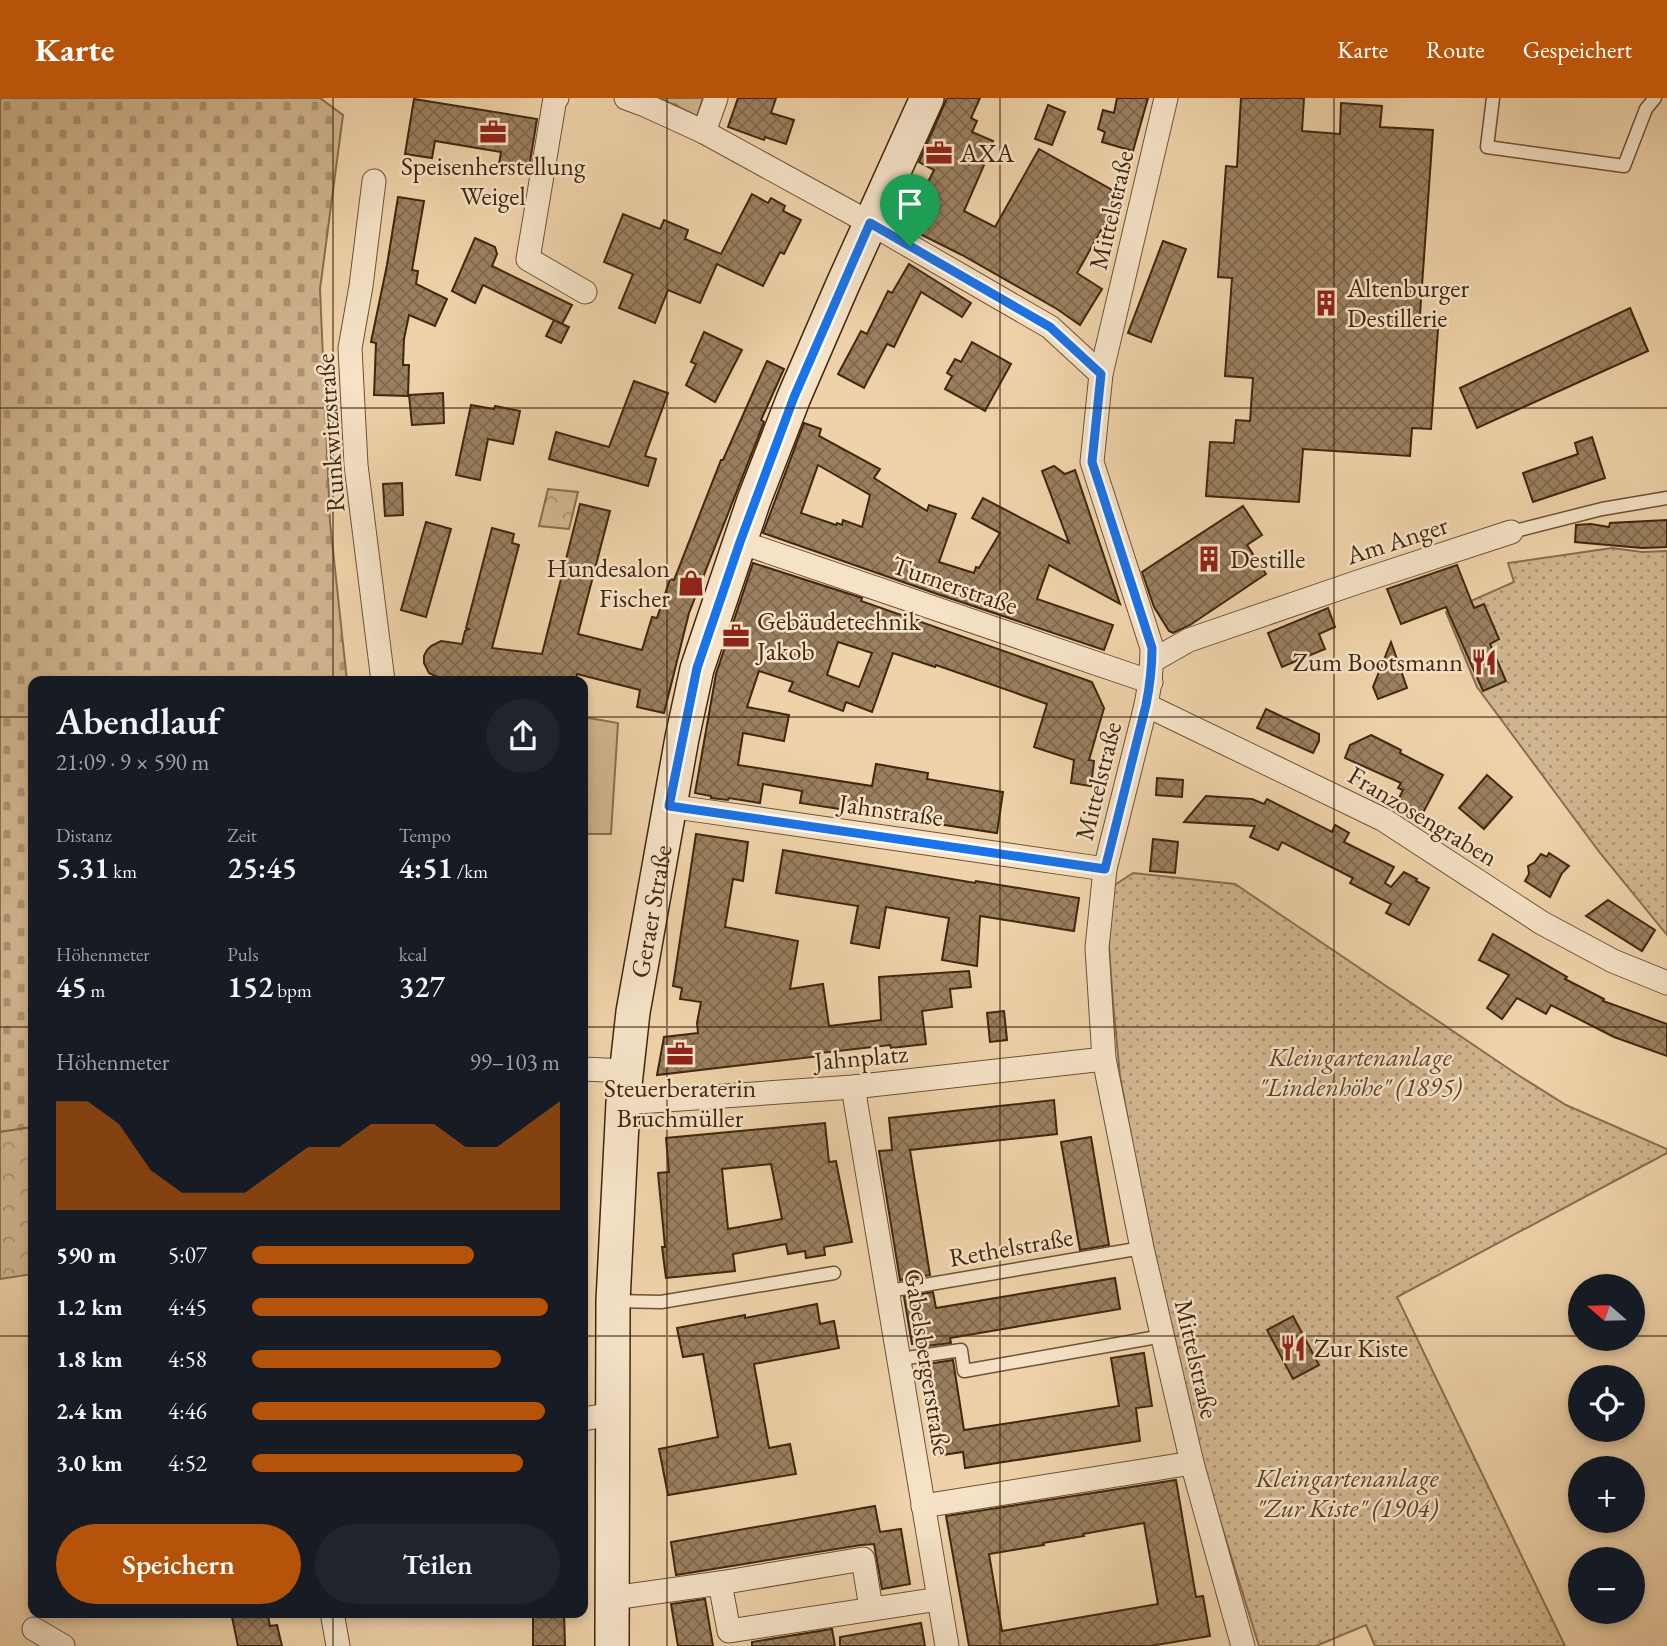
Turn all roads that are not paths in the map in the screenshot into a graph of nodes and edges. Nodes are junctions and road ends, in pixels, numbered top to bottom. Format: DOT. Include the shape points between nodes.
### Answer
graph roads {
  1 [pos="557,98"];
  2 [pos="626,98"];
  3 [pos="716,98"];
  4 [pos="927,98"];
  5 [pos="1166,98"];
  6 [pos="1493,98"];
  7 [pos="1655,98"];
  8 [pos="704,132"];
  9 [pos="374,181"];
  10 [pos="870,223"];
  11 [pos="585,292"];
  12 [pos="1101,374"];
  13 [pos="1667,498"];
  14 [pos="1511,532"];
  15 [pos="740,542"];
  16 [pos="382,676"];
  17 [pos="1150,683"];
  18 [pos="669,806"];
  19 [pos="1105,869"];
  20 [pos="1667,983"];
  21 [pos="1104,1059"];
  22 [pos="588,1071"];
  23 [pos="625,1087"];
  24 [pos="853,1087"];
  25 [pos="1142,1248"];
  26 [pos="834,1273"];
  27 [pos="889,1291"];
  28 [pos="613,1301"];
  29 [pos="1163,1336"];
  30 [pos="900,1359"];
  31 [pos="598,1416"];
  32 [pos="1192,1463"];
  33 [pos="923,1506"];
  34 [pos="720,1583"];
  35 [pos="613,1598"];
  36 [pos="939,1599"];
  37 [pos="871,1608"];
  38 [pos="333,1618"];
  39 [pos="34,1629"];
  40 [pos="63,1646"];
  41 [pos="338,1646"];
  42 [pos="612,1646"];
  43 [pos="947,1646"];
  44 [pos="1243,1646"];
  1 -- 11 [label="street" via="528,259"];
  2 -- 8 [label="street"];
  3 -- 8 [label="street"];
  4 -- 10 [label="main road, Geraer Straße"];
  5 -- 12 [label="street, Mittelstraße"];
  6 -- 7 [label="lane" via="1487,148 1624,166 1646,109"];
  8 -- 10 [label="street"];
  9 -- 16 [label="street, Runkwitzstraße" via="350,348 356,465"];
  10 -- 12 [label="street" via="1050,327"];
  10 -- 15 [label="main road, Geraer Straße" via="794,397"];
  12 -- 17 [label="street, Mittelstraße" via="1092,462 1152,648"];
  13 -- 14 [label="lane, Am Anger"];
  14 -- 17 [label="street, Am Anger" via="1189,640"];
  15 -- 17 [label="street, Turnerstraße"];
  15 -- 18 [label="main road, Geraer Straße" via="697,668"];
  17 -- 19 [label="street, Mittelstraße"];
  17 -- 20 [label="street, Franzosengraben" via="1384,820 1542,923 1613,961"];
  18 -- 19 [label="street, Jahnstraße"];
  18 -- 23 [label="main road, Geraer Straße" via="633,1012"];
  19 -- 21 [label="street, Mittelstraße" via="1097,948"];
  21 -- 24 [label="street, Jahnplatz"];
  21 -- 25 [label="street, Mittelstraße"];
  22 -- 23 [label="street"];
  23 -- 24 [label="street, Jahnplatz"];
  23 -- 28 [label="main road, Geraer Straße"];
  24 -- 27 [label="street, Gabelsbergerstraße"];
  25 -- 27 [label="lane, Rethelstraße"];
  25 -- 29 [label="street, Mittelstraße"];
  26 -- 28 [label="lane" via="661,1302"];
  27 -- 30 [label="street, Gabelsbergerstraße"];
  28 -- 31 [label="main road, Geraer Straße"];
  29 -- 30 [label="lane" via="964,1371 961,1350"];
  29 -- 32 [label="street, Mittelstraße"];
  30 -- 33 [label="street, Gabelsbergerstraße"];
  31 -- 35 [label="main road, Geraer Straße"];
  32 -- 33 [label="street"];
  32 -- 44 [label="street, Mittelstraße"];
  33 -- 36 [label="street, Gabelsbergerstraße"];
  34 -- 35 [label="street"];
  34 -- 37 [label="street" via="729,1631"];
  34 -- 37 [label="street" via="863,1559"];
  35 -- 42 [label="main road, Geraer Straße"];
  36 -- 37 [label="street"];
  36 -- 43 [label="street, Gabelsbergerstraße"];
  38 -- 41 [label="street"];
  39 -- 40 [label="street"];
}
